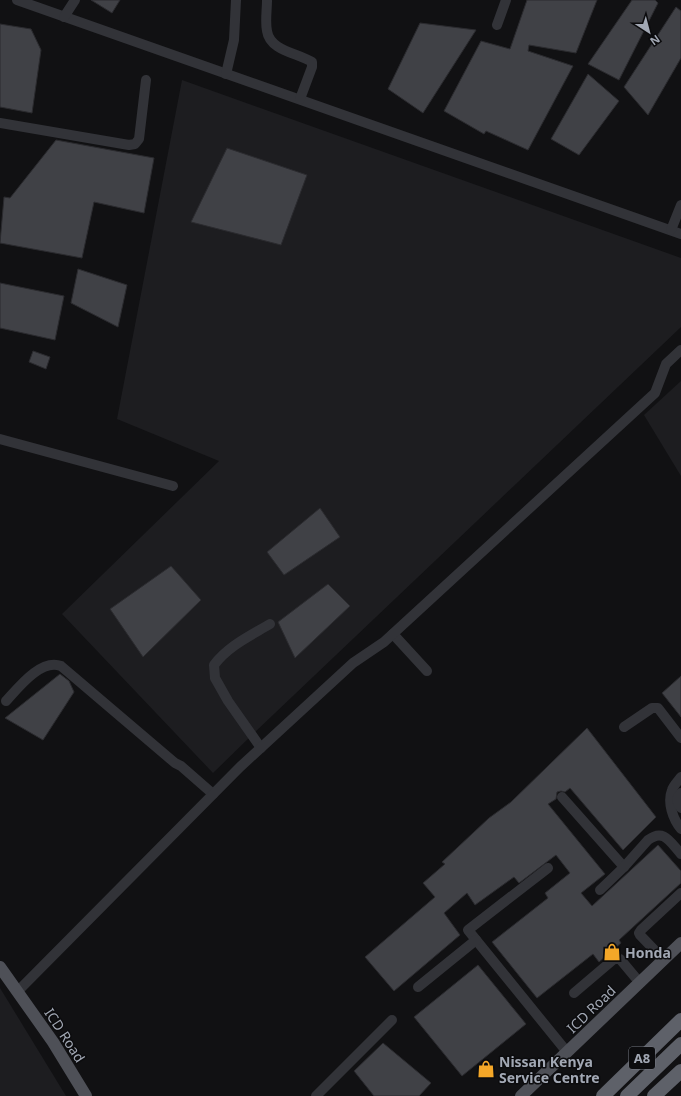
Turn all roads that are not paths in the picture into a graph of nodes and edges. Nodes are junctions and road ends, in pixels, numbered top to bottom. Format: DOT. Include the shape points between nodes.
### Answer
graph roads {
  1 [pos="17,0"];
  2 [pos="75,0"];
  3 [pos="236,0"];
  4 [pos="267,0"];
  5 [pos="506,0"];
  6 [pos="64,17"];
  7 [pos="497,25"];
  8 [pos="226,74"];
  9 [pos="146,80"];
  10 [pos="300,99"];
  11 [pos="0,123"];
  12 [pos="681,205"];
  13 [pos="676,232"];
  14 [pos="679,354"];
  15 [pos="0,439"];
  16 [pos="173,486"];
  17 [pos="270,624"];
  18 [pos="393,634"];
  19 [pos="427,671"];
  20 [pos="6,701"];
  21 [pos="624,727"];
  22 [pos="681,738"];
  23 [pos="261,748"];
  24 [pos="681,778"];
  25 [pos="681,793"];
  26 [pos="213,794"];
  27 [pos="562,797"];
  28 [pos="681,808"];
  29 [pos="681,829"];
  30 [pos="681,854"];
  31 [pos="624,867"];
  32 [pos="548,868"];
  33 [pos="600,890"];
  34 [pos="681,893"];
  35 [pos="476,940"];
  36 [pos="681,943"];
  37 [pos="664,960"];
  38 [pos="0,963"];
  39 [pos="0,967"];
  40 [pos="640,983"];
  41 [pos="418,987"];
  42 [pos="17,992"];
  43 [pos="574,993"];
  44 [pos="392,1020"];
  45 [pos="681,1020"];
  46 [pos="677,1048"];
  47 [pos="567,1052"];
  48 [pos="681,1071"];
  49 [pos="86,1096"];
  50 [pos="316,1096"];
  51 [pos="521,1096"];
  52 [pos="603,1096"];
  53 [pos="627,1096"];
  54 [pos="654,1096"];
  1 -- 6 [label="lane"];
  2 -- 6 [label="lane"];
  3 -- 8 [label="lane" via="234,40"];
  4 -- 10 [label="lane" via="269,37 279,47 312,62"];
  5 -- 7 [label="lane"];
  6 -- 8 [label="lane"];
  8 -- 10 [label="lane"];
  9 -- 11 [label="lane" via="139,140 135,144"];
  10 -- 13 [label="lane"];
  12 -- 13 [label="lane"];
  14 -- 18 [label="lane" via="666,364 655,392"];
  15 -- 16 [label="lane"];
  17 -- 23 [label="lane" via="242,640 222,655 214,665 216,678 228,701"];
  18 -- 19 [label="lane"];
  18 -- 23 [label="lane" via="354,663"];
  20 -- 26 [label="lane" via="44,666 61,666"];
  21 -- 22 [label="lane" via="652,708 658,708"];
  23 -- 26 [label="lane"];
  24 -- 29 [label="lane" via="670,797 672,813"];
  25 -- 28 [label="lane" via="678,798"];
  26 -- 42 [label="lane"];
  27 -- 31 [label="lane"];
  30 -- 31 [label="lane" via="666,837 657,835 648,840"];
  31 -- 33 [label="lane"];
  32 -- 35 [label="lane" via="468,930"];
  34 -- 37 [label="lane" via="639,933"];
  35 -- 41 [label="lane"];
  35 -- 47 [label="lane"];
  36 -- 37 [label="main road, ICD Road"];
  37 -- 40 [label="main road, ICD Road"];
  38 -- 42 [label="main road, ICD Road"];
  39 -- 42 [label="main road, ICD Road"];
  40 -- 43 [label="lane" via="617,958"];
  40 -- 47 [label="main road, ICD Road"];
  42 -- 49 [label="main road, ICD Road" via="53,1042"];
  44 -- 50 [label="lane"];
  45 -- 52 [label="highway, A8"];
  46 -- 53 [label="highway"];
  47 -- 51 [label="main road, ICD Road"];
  48 -- 54 [label="highway"];
}
